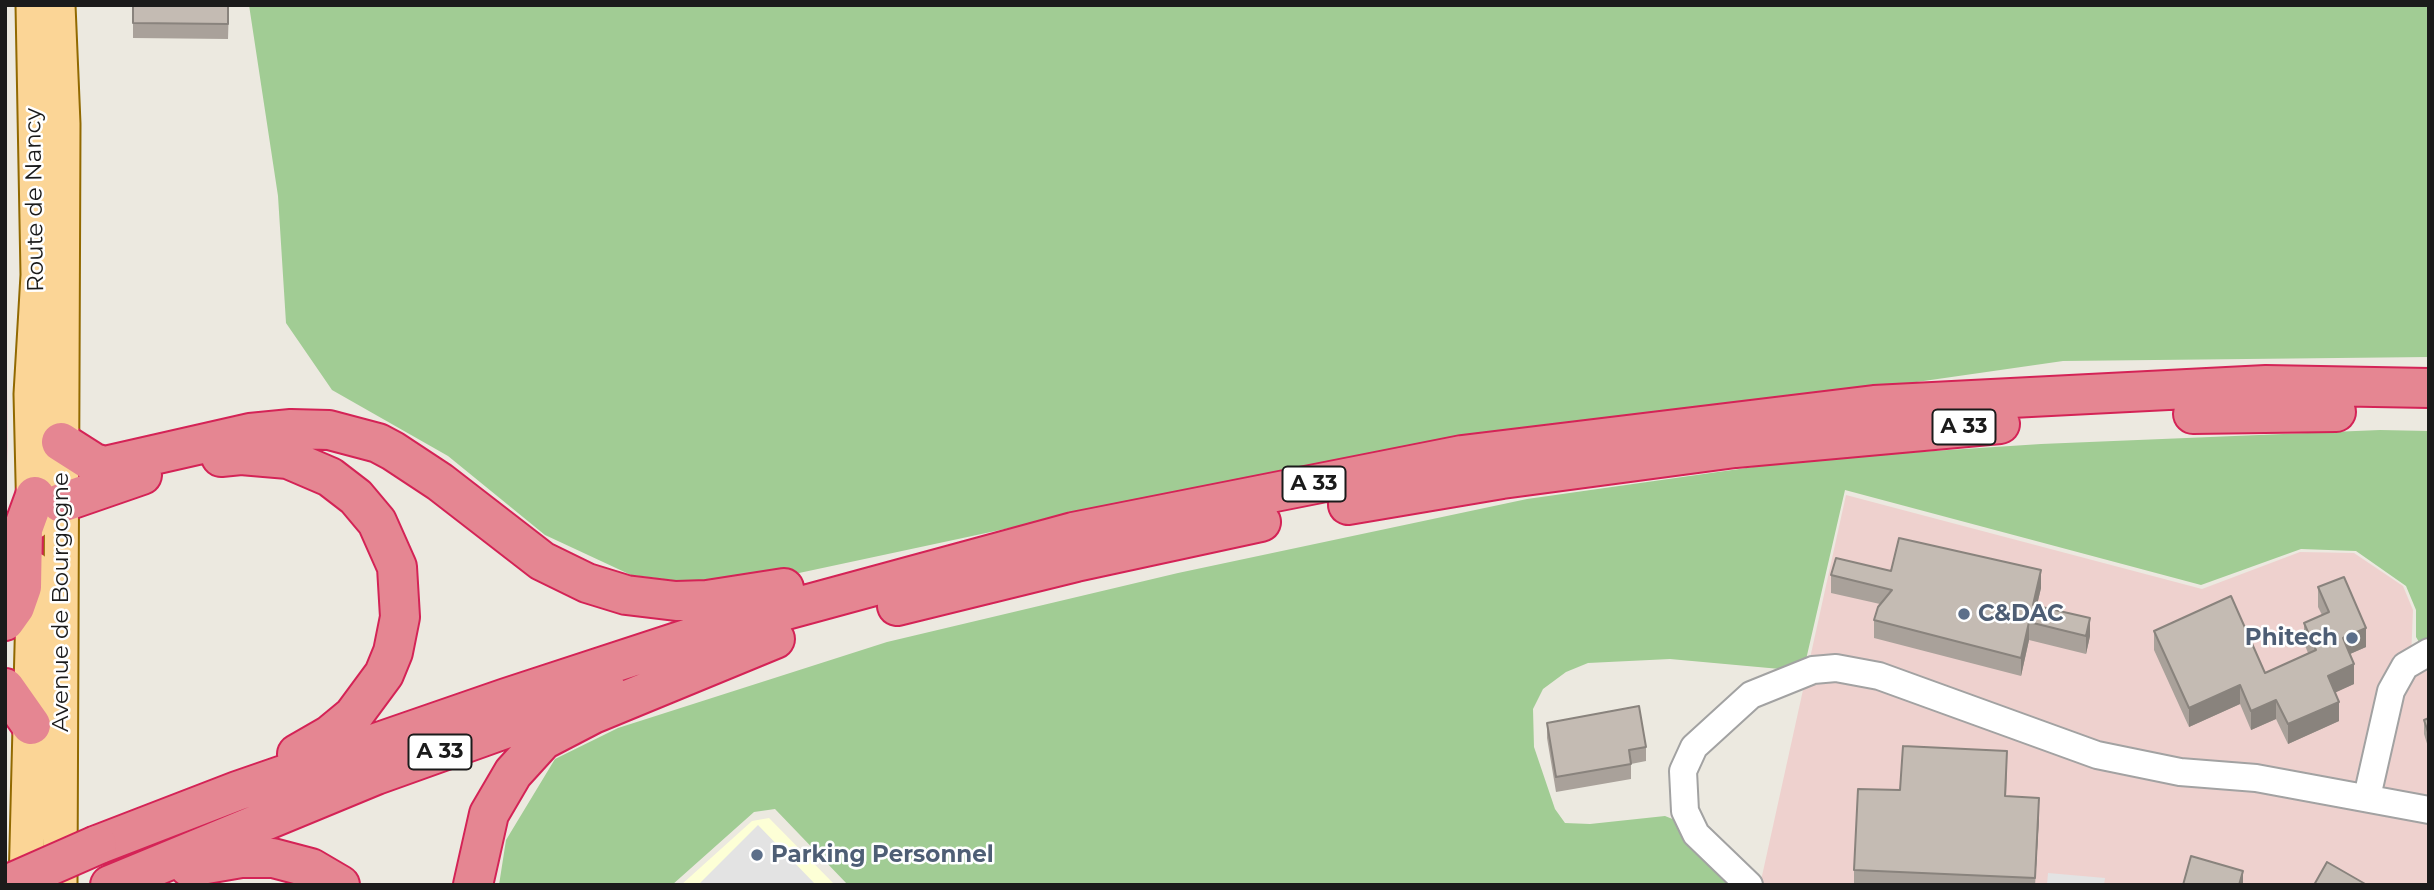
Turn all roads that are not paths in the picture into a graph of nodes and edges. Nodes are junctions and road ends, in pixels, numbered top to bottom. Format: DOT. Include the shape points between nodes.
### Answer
graph roads {
  1 [pos="33,5"];
  2 [pos="58,5"];
  3 [pos="62,319"];
  4 [pos="2429,388"];
  5 [pos="31,394"];
  6 [pos="2429,411"];
  7 [pos="61,442"];
  8 [pos="48,500"];
  9 [pos="920,572"];
  10 [pos="5,621"];
  11 [pos="775,639"];
  12 [pos="2429,652"];
  13 [pos="5,688"];
  14 [pos="31,725"];
  15 [pos="237,792"];
  16 [pos="2367,797"];
  17 [pos="2429,810"];
  18 [pos="111,884"];
  19 [pos="6,885"];
  20 [pos="26,885"];
  21 [pos="60,885"];
  22 [pos="340,885"];
  23 [pos="472,885"];
  24 [pos="1749,885"];
  1 -- 5 [label="main road, Route de Nancy" via="38,275"];
  2 -- 3 [label="main road, Route de Nancy"];
  3 -- 7 [label="main road, Avenue de Bourgogne"];
  4 -- 9 [label="highway, A 33" via="2266,385 1860,406 1462,455 1073,532"];
  5 -- 8 [label="main road, Avenue de Bourgogne"];
  6 -- 11 [label="highway, A 33" via="2182,414 1920,430 1735,448 1502,479 1384,497 1076,562"];
  7 -- 8 [label="main road, Avenue de Bourgogne"];
  7 -- 9 [label="highway" via="105,466 250,433 312,429 358,437 409,461 551,567 587,583 652,599 707,600"];
  8 -- 10 [label="highway" via="23,529 22,587"];
  8 -- 14 [label="main road, Avenue de Bourgogne"];
  8 -- 15 [label="highway" via="223,457 265,456 301,462 330,477 356,497 377,522 397,567 401,601 398,634 384,674 343,725 315,744 268,765"];
  8 -- 21 [label="main road, Avenue de Bourgogne"];
  9 -- 15 [label="highway, A 33" via="708,632"];
  11 -- 18 [label="highway, A 33" via="481,737"];
  11 -- 23 [label="highway" via="593,714 543,740 513,773 489,814"];
  12 -- 16 [label="street" via="2405,666 2391,691"];
  13 -- 14 [label="highway"];
  14 -- 20 [label="main road, Avenue de Bourgogne"];
  15 -- 19 [label="highway, A 33, bridge"];
  16 -- 17 [label="street"];
  16 -- 24 [label="street" via="2256,778 2180,772 2097,755 1879,676 1836,668 1813,670 1751,695 1694,747 1684,771 1685,811 1696,834"];
  18 -- 22 [label="highway" via="258,858 294,862"];
}
